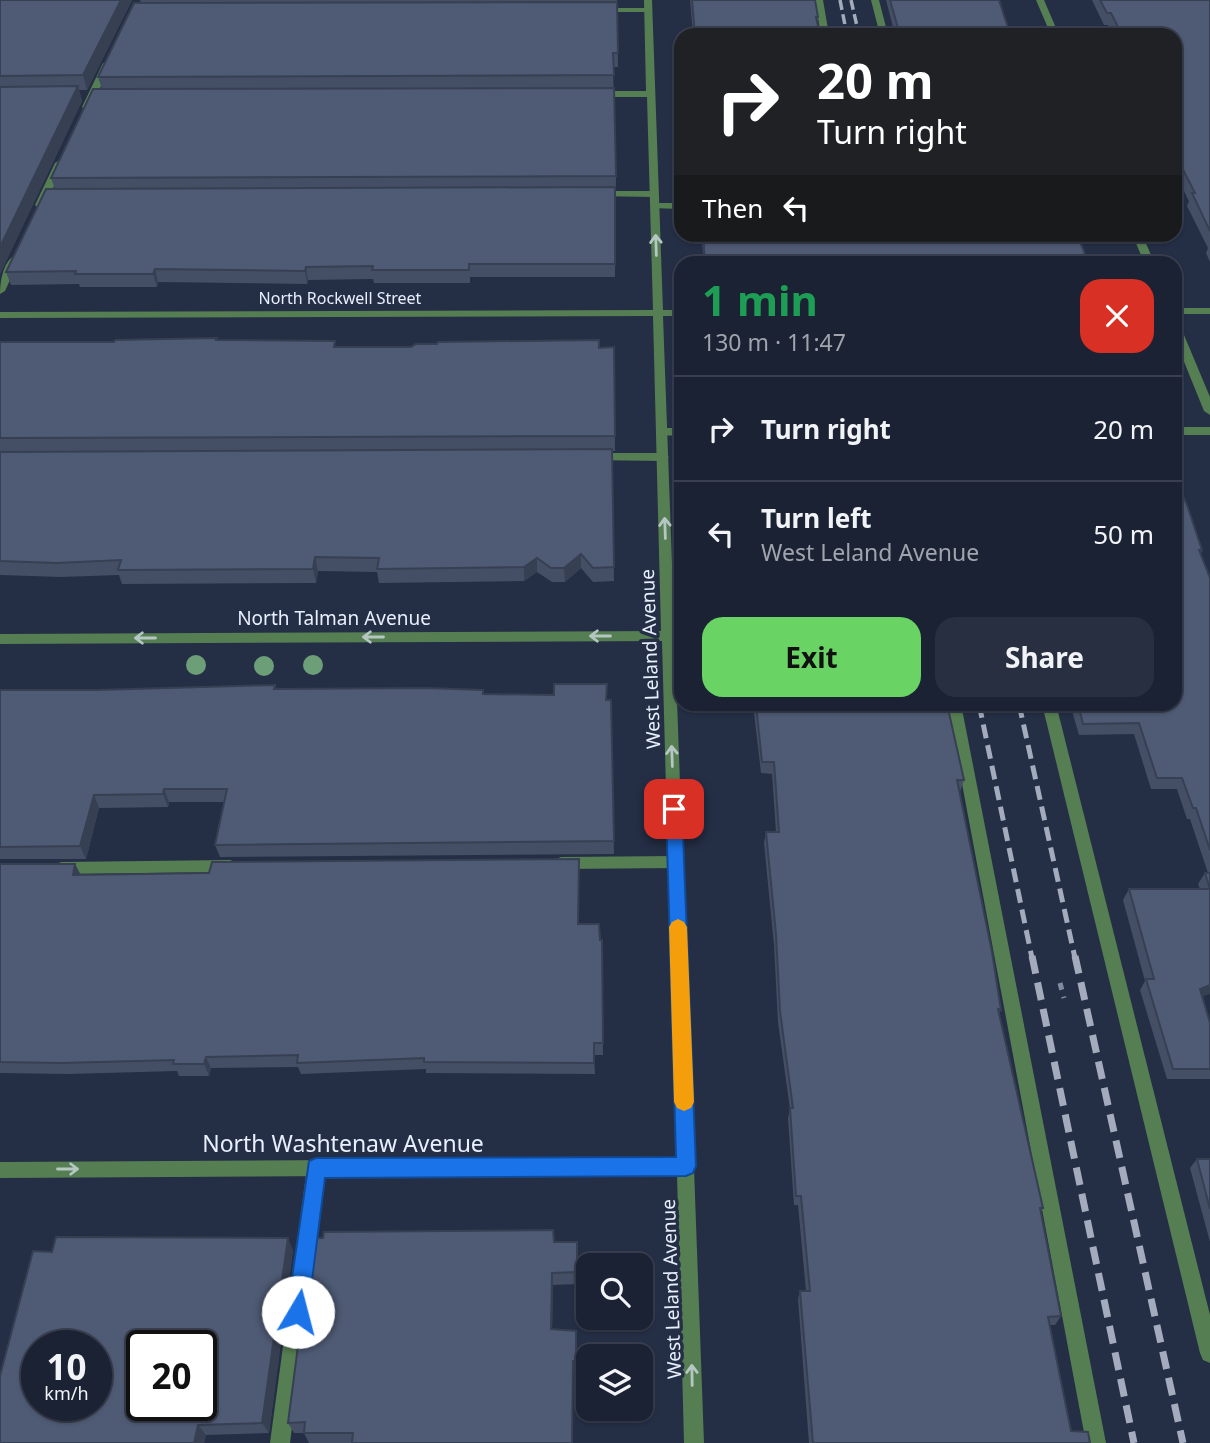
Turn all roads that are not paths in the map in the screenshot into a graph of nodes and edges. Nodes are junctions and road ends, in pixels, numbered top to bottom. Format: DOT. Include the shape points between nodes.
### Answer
graph roads {
  1 [pos="819,0"];
  2 [pos="876,0"];
  3 [pos="1040,0"];
  4 [pos="648,5"];
  5 [pos="591,10"];
  6 [pos="824,28"];
  7 [pos="882,28"];
  8 [pos="1052,28"];
  9 [pos="110,57"];
  10 [pos="651,93"];
  11 [pos="590,94"];
  12 [pos="79,96"];
  13 [pos="92,96"];
  14 [pos="106,96"];
  15 [pos="85,111"];
  16 [pos="67,148"];
  17 [pos="589,194"];
  18 [pos="654,194"];
  19 [pos="45,196"];
  20 [pos="58,196"];
  21 [pos="654,206"];
  22 [pos="674,206"];
  23 [pos="33,220"];
  24 [pos="22,243"];
  25 [pos="0,291"];
  26 [pos="1182,311"];
  27 [pos="1210,311"];
  28 [pos="658,313"];
  29 [pos="674,313"];
  30 [pos="0,315"];
  31 [pos="1182,343"];
  32 [pos="1210,411"];
  33 [pos="1182,430"];
  34 [pos="1210,431"];
  35 [pos="662,432"];
  36 [pos="674,432"];
  37 [pos="576,457"];
  38 [pos="663,457"];
  39 [pos="668,635"];
  40 [pos="0,639"];
  41 [pos="955,711"];
  42 [pos="1051,711"];
  43 [pos="676,862"];
  44 [pos="548,863"];
  45 [pos="247,866"];
  46 [pos="41,868"];
  47 [pos="686,1166"];
  48 [pos="316,1168"];
  49 [pos="0,1170"];
  50 [pos="1210,1353"];
  51 [pos="281,1443"];
  52 [pos="694,1443"];
  53 [pos="1096,1443"];
  1 -- 6 [label="street"];
  2 -- 7 [label="street"];
  3 -- 8 [label="street"];
  4 -- 5 [label="street"];
  4 -- 10 [label="street, West Leland Avenue"];
  9 -- 13 [label="street"];
  10 -- 11 [label="street"];
  10 -- 18 [label="street, West Leland Avenue"];
  12 -- 13 [label="street"];
  13 -- 14 [label="street"];
  13 -- 15 [label="street"];
  16 -- 19 [label="street"];
  17 -- 18 [label="street"];
  18 -- 21 [label="street, West Leland Avenue"];
  19 -- 20 [label="street"];
  19 -- 23 [label="street"];
  21 -- 22 [label="street"];
  28 -- 21 [label="street, West Leland Avenue, one-way"];
  24 -- 25 [label="street"];
  26 -- 27 [label="street"];
  28 -- 29 [label="street, North Rockwell Street"];
  28 -- 30 [label="street, North Rockwell Street"];
  28 -- 35 [label="street, West Leland Avenue"];
  31 -- 32 [label="street"];
  33 -- 34 [label="street"];
  35 -- 36 [label="street"];
  35 -- 38 [label="street, West Leland Avenue"];
  37 -- 38 [label="street"];
  39 -- 38 [label="street, West Leland Avenue, one-way"];
  39 -- 40 [label="street, North Talman Avenue, one-way"];
  43 -- 39 [label="street, West Leland Avenue, one-way"];
  41 -- 53 [label="street"];
  42 -- 50 [label="street"];
  43 -- 44 [label="street"];
  43 -- 47 [label="street, West Leland Avenue"];
  45 -- 46 [label="street"];
  47 -- 48 [label="street, North Washtenaw Avenue"];
  52 -- 47 [label="street, West Leland Avenue, one-way"];
  49 -- 48 [label="street, North Washtenaw Avenue, one-way"];
  48 -- 51 [label="street"];
}
